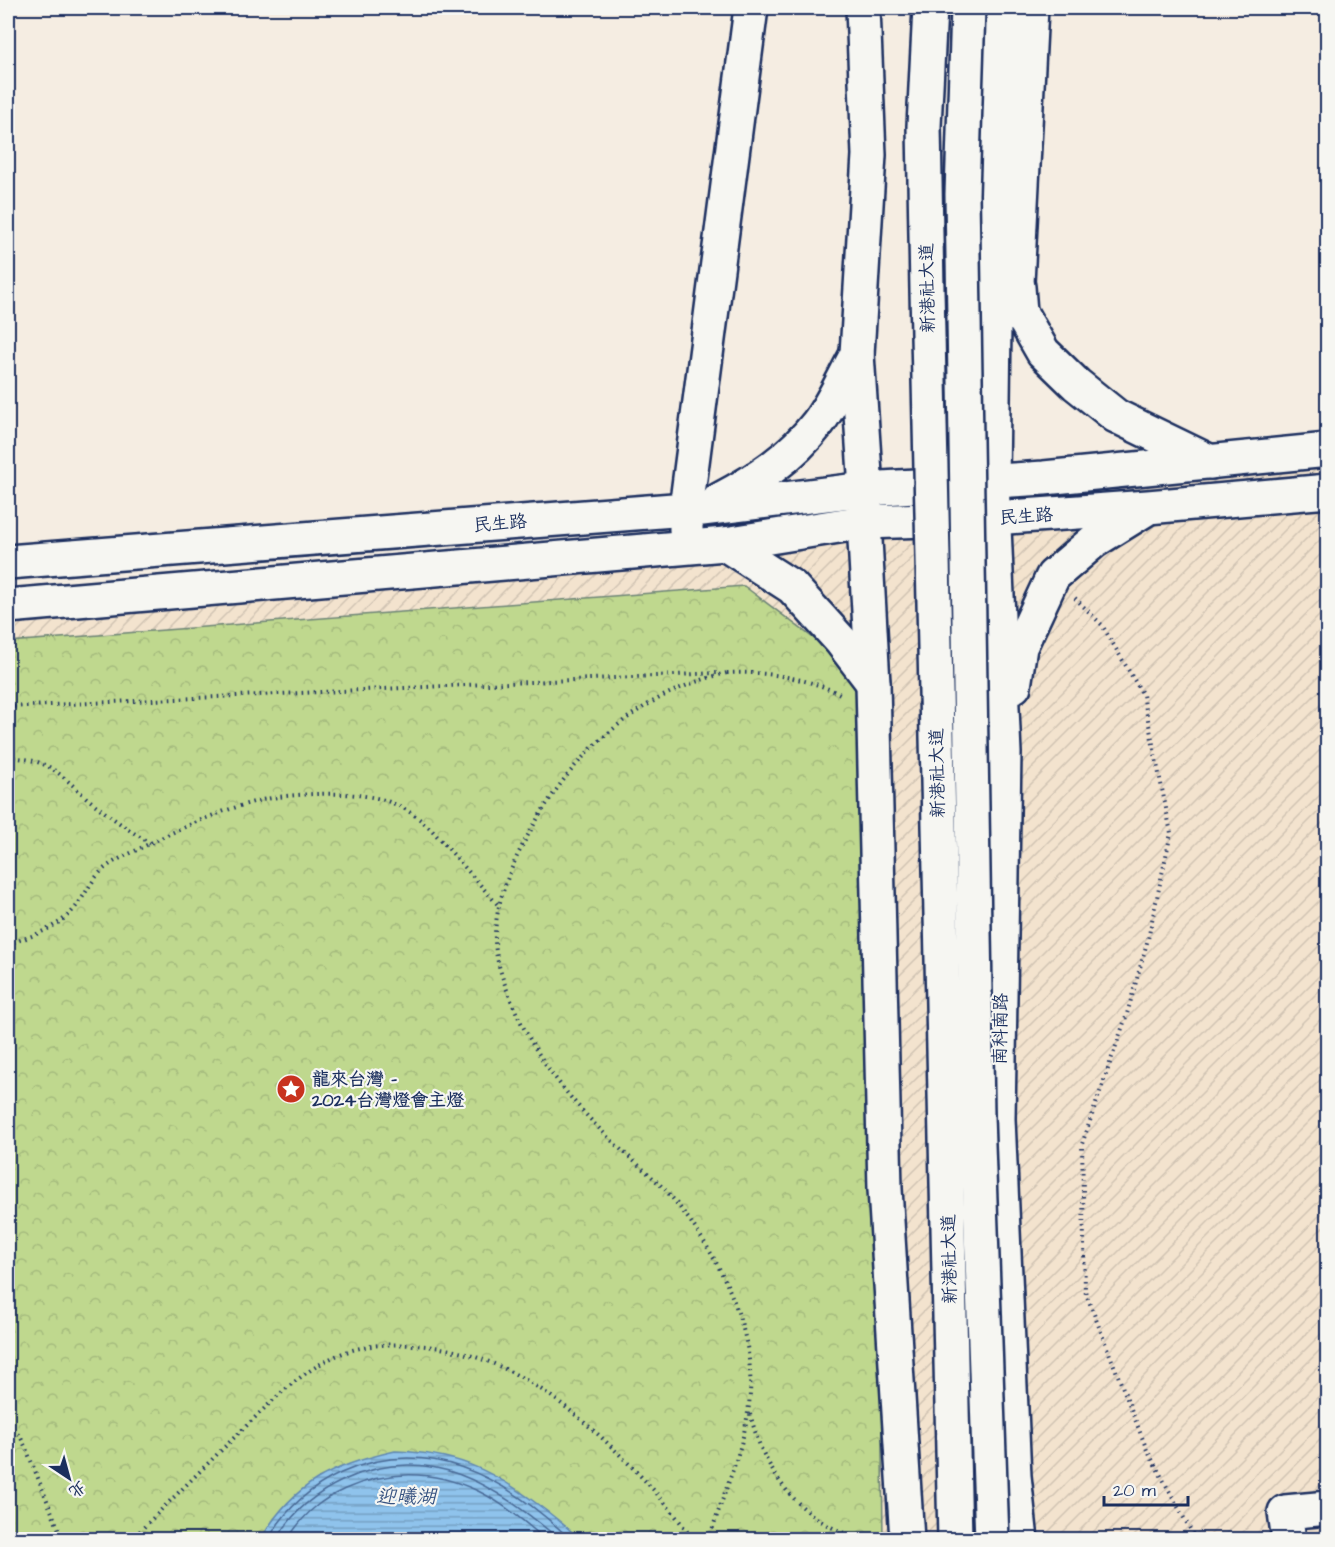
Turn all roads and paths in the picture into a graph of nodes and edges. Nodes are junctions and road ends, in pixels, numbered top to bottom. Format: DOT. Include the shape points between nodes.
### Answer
graph roads {
  1 [pos="751,8"];
  2 [pos="864,8"];
  3 [pos="884,8"];
  4 [pos="930,8"];
  5 [pos="968,8"];
  6 [pos="999,8"];
  7 [pos="1031,8"];
  8 [pos="869,155"];
  9 [pos="1017,283"];
  10 [pos="857,354"];
  11 [pos="1328,450"];
  12 [pos="1211,462"];
  13 [pos="992,482"];
  14 [pos="866,489"];
  15 [pos="1328,491"];
  16 [pos="1148,507"];
  17 [pos="694,509"];
  18 [pos="994,518"];
  19 [pos="864,522"];
  20 [pos="724,544"];
  21 [pos="687,547"];
  22 [pos="8,562"];
  23 [pos="1053,576"];
  24 [pos="8,606"];
  25 [pos="727,673"];
  26 [pos="873,699"];
  27 [pos="8,707"];
  28 [pos="1004,753"];
  29 [pos="8,757"];
  30 [pos="150,843"];
  31 [pos="499,906"];
  32 [pos="8,944"];
  33 [pos="750,1412"];
  34 [pos="8,1427"];
  35 [pos="1328,1508"];
  36 [pos="907,1538"];
  37 [pos="63,1539"];
  38 [pos="131,1539"];
  39 [pos="693,1539"];
  40 [pos="709,1539"];
  41 [pos="955,1539"];
  42 [pos="992,1539"];
  43 [pos="1021,1539"];
  44 [pos="1196,1539"];
  45 [pos="1289,1539"];
  1 -- 17 [label="street"];
  2 -- 8 [label="street"];
  3 -- 8 [label="street"];
  4 -- 41 [label="street, 新港社大道, bridge" via="924,126 926,267"];
  5 -- 42 [label="street, 新港社大道, bridge" via="962,194 977,1104"];
  6 -- 13 [label="street"];
  7 -- 9 [label="street"];
  8 -- 10 [label="street"];
  9 -- 12 [label="street" via="1020,312 1043,352 1076,384 1116,416"];
  9 -- 13 [label="street"];
  10 -- 14 [label="street"];
  10 -- 17 [label="street" via="819,422 800,445 758,479"];
  11 -- 12 [label="street, 民生路"];
  12 -- 13 [label="street, 民生路"];
  13 -- 14 [label="street, 民生路"];
  13 -- 18 [label="street, 南科南路"];
  14 -- 17 [label="street, 民生路"];
  14 -- 19 [label="street"];
  15 -- 16 [label="street, 民生路"];
  16 -- 18 [label="street, 民生路"];
  16 -- 23 [label="street" via="1095,541"];
  17 -- 21 [label="street"];
  17 -- 22 [label="street, 民生路"];
  18 -- 19 [label="street, 民生路"];
  18 -- 28 [label="street, 南科南路"];
  19 -- 20 [label="street, 民生路"];
  19 -- 26 [label="street"];
  20 -- 21 [label="street, 民生路"];
  20 -- 26 [label="street" via="792,587 841,641"];
  21 -- 24 [label="street, 民生路"];
  23 -- 28 [label="street" via="1020,646"];
  23 -- 44 [label="path" via="1102,625 1143,695 1171,832 1127,1014 1082,1144 1085,1291 1147,1450"];
  25 -- 26 [label="path" via="750,672"];
  25 -- 27 [label="path"];
  25 -- 31 [label="path" via="659,698 620,723 586,754 530,831"];
  26 -- 36 [label="street" via="885,1189"];
  28 -- 43 [label="street, 南科南路" via="998,1119 1014,1476"];
  29 -- 30 [label="path" via="50,767"];
  30 -- 31 [label="path" via="214,816 277,797 367,796 417,816"];
  30 -- 32 [label="path" via="100,872 68,916 44,931"];
  31 -- 33 [label="path" via="497,958 532,1046 584,1112 670,1196 720,1270 742,1323 748,1349 752,1380"];
  33 -- 36 [label="path" via="769,1465 803,1507 834,1529 850,1535"];
  33 -- 40 [label="path"];
  34 -- 37 [label="path" via="25,1446"];
  35 -- 45 [label="street" via="1285,1512"];
  38 -- 39 [label="path" via="262,1410 305,1375 344,1353 382,1344 420,1345 471,1354 540,1387 606,1442"];
}
